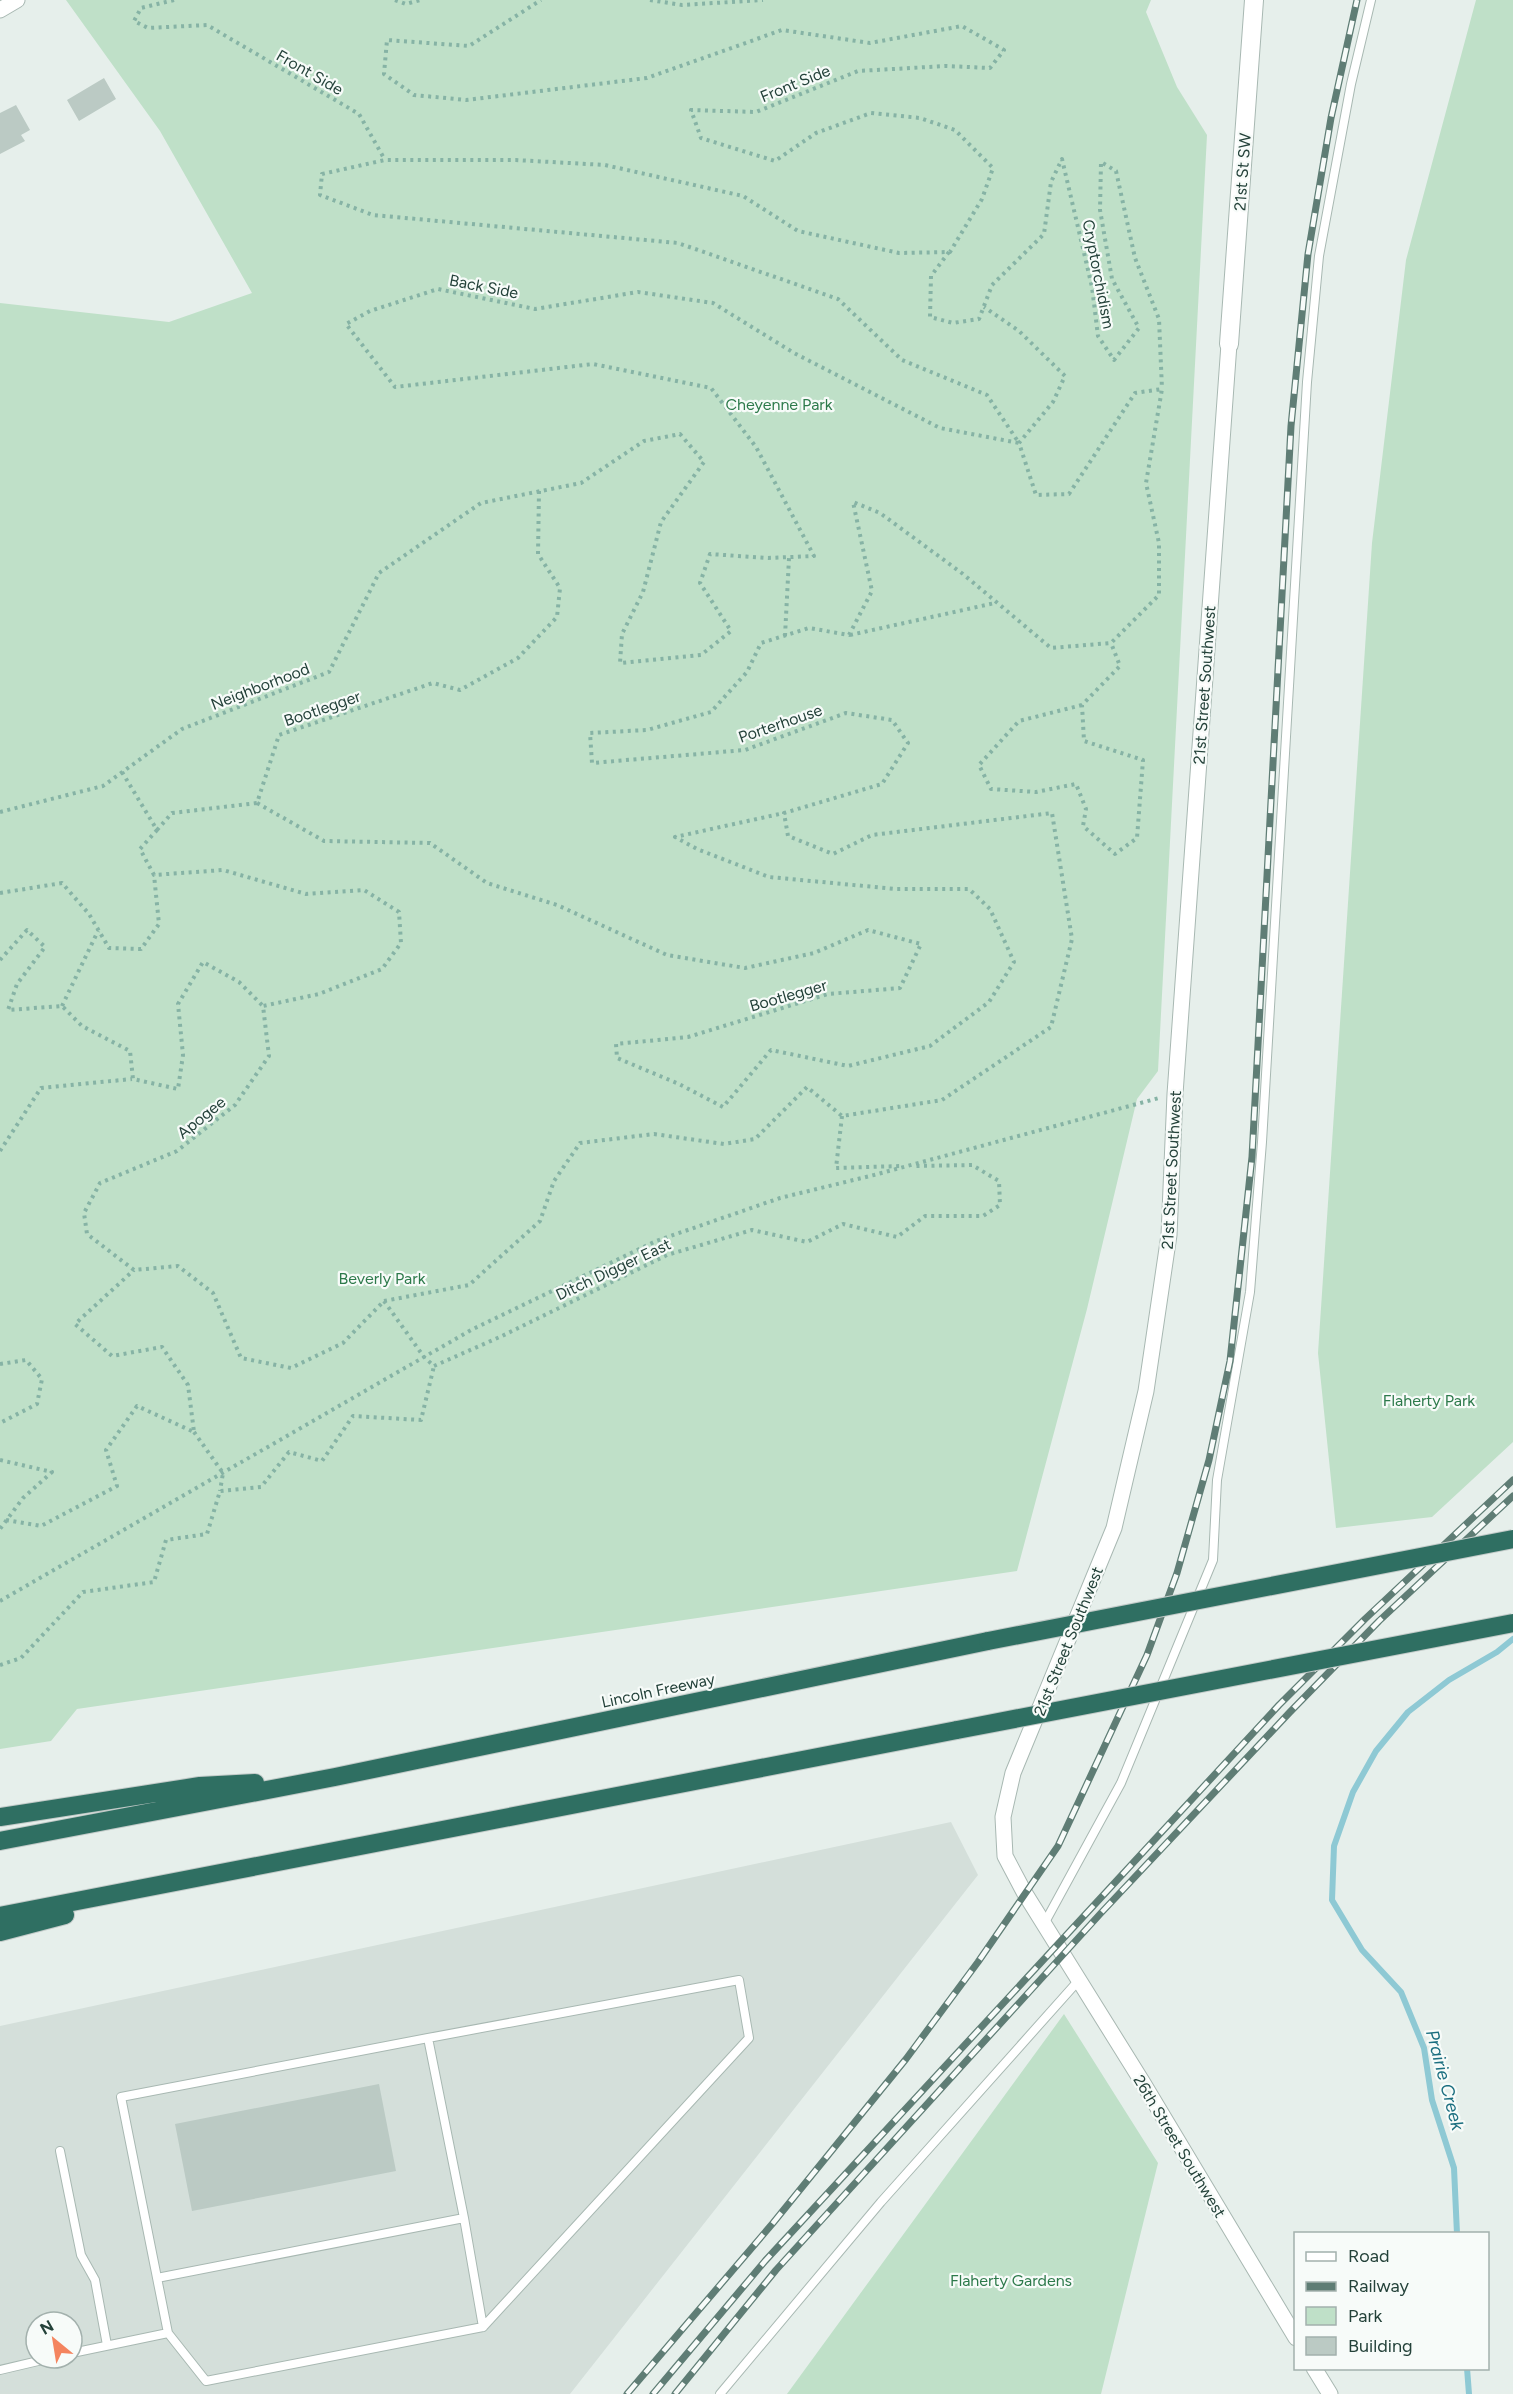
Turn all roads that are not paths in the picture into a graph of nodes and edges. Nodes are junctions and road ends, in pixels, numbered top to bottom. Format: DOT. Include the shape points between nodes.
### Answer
graph roads {
  1 [pos="17,0"];
  2 [pos="1254,0"];
  3 [pos="1371,0"];
  4 [pos="0,10"];
  5 [pos="1229,344"];
  6 [pos="1513,1539"];
  7 [pos="1513,1623"];
  8 [pos="335,1777"];
  9 [pos="0,1817"];
  10 [pos="0,1841"];
  11 [pos="213,1875"];
  12 [pos="0,1916"];
  13 [pos="1044,1924"];
  14 [pos="0,1932"];
  15 [pos="1064,1954"];
  16 [pos="1079,1980"];
  17 [pos="428,2038"];
  18 [pos="60,2151"];
  19 [pos="464,2218"];
  20 [pos="157,2278"];
  21 [pos="483,2326"];
  22 [pos="168,2333"];
  23 [pos="1294,2335"];
  24 [pos="107,2345"];
  25 [pos="84,2350"];
  26 [pos="24,2364"];
  27 [pos="0,2370"];
  28 [pos="1315,2370"];
  29 [pos="720,2394"];
  30 [pos="1330,2394"];
  1 -- 4 [label="street"];
  2 -- 5 [label="street, 21st St SW"];
  3 -- 13 [label="lane" via="1319,256 1250,1292 1217,1480 1213,1560 1121,1783"];
  5 -- 13 [label="street, 21st Street Southwest" via="1174,1094 1167,1246 1146,1391 1114,1528 1013,1773 1003,1817 1005,1857"];
  6 -- 8 [label="highway, Lincoln Freeway, bridge" via="988,1641"];
  7 -- 11 [label="highway, bridge"];
  8 -- 9 [label="highway" via="200,1786"];
  8 -- 10 [label="highway"];
  11 -- 12 [label="highway"];
  11 -- 14 [label="highway"];
  13 -- 15 [label="street, 21st Street Southwest"];
  15 -- 16 [label="street, 26th Street Southwest"];
  16 -- 23 [label="street, 26th Street Southwest"];
  16 -- 29 [label="lane" via="881,2202"];
  17 -- 19 [label="lane"];
  17 -- 20 [label="lane" via="122,2097"];
  17 -- 21 [label="lane" via="739,1980 749,2038"];
  18 -- 24 [label="lane" via="81,2255 94,2280"];
  19 -- 20 [label="lane"];
  19 -- 21 [label="lane"];
  20 -- 22 [label="lane"];
  21 -- 22 [label="lane" via="206,2381"];
  22 -- 24 [label="lane"];
  24 -- 25 [label="lane"];
  26 -- 27 [label="lane"];
  28 -- 30 [label="street"];
}
